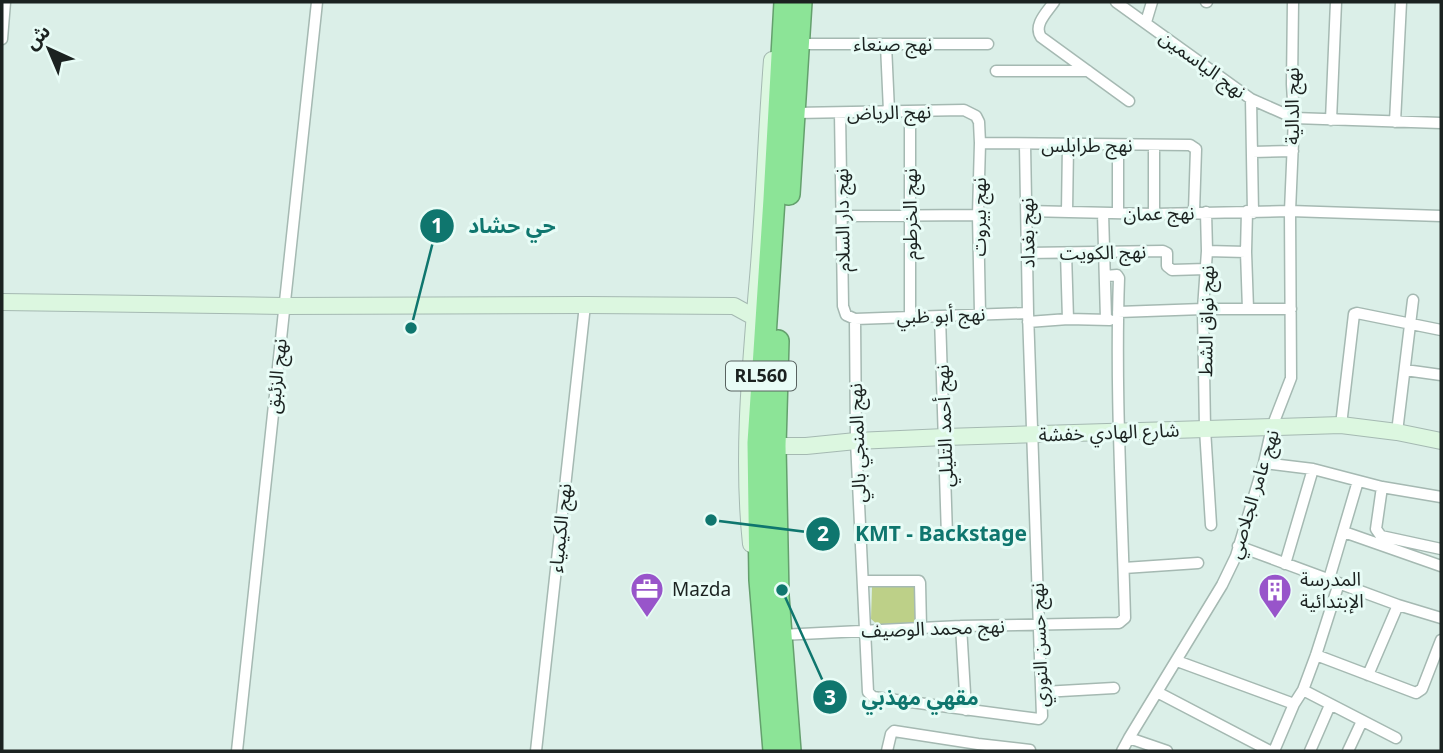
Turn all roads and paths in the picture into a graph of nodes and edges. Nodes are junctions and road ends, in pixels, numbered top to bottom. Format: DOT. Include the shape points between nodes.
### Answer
graph roads {
  1 [pos="5,2"];
  2 [pos="317,2"];
  3 [pos="775,2"];
  4 [pos="785,2"];
  5 [pos="801,2"];
  6 [pos="1054,2"];
  7 [pos="1116,2"];
  8 [pos="1152,2"];
  9 [pos="1293,2"];
  10 [pos="1336,2"];
  11 [pos="1401,2"];
  12 [pos="1146,22"];
  13 [pos="2,39"];
  14 [pos="799,44"];
  15 [pos="988,44"];
  16 [pos="887,45"];
  17 [pos="996,71"];
  18 [pos="1089,71"];
  19 [pos="1251,99"];
  20 [pos="1129,101"];
  21 [pos="889,111"];
  22 [pos="910,112"];
  23 [pos="794,113"];
  24 [pos="840,113"];
  25 [pos="1294,118"];
  26 [pos="1331,120"];
  27 [pos="979,122"];
  28 [pos="1395,122"];
  29 [pos="1441,124"];
  30 [pos="981,144"];
  31 [pos="1026,145"];
  32 [pos="1068,145"];
  33 [pos="1118,145"];
  34 [pos="1154,145"];
  35 [pos="1193,146"];
  36 [pos="1293,151"];
  37 [pos="1252,152"];
  38 [pos="1027,211"];
  39 [pos="1290,211"];
  40 [pos="1067,212"];
  41 [pos="1200,212"];
  42 [pos="1250,212"];
  43 [pos="1103,213"];
  44 [pos="1118,213"];
  45 [pos="1154,214"];
  46 [pos="978,215"];
  47 [pos="842,216"];
  48 [pos="911,216"];
  49 [pos="1441,216"];
  50 [pos="1207,251"];
  51 [pos="1104,252"];
  52 [pos="1246,252"];
  53 [pos="1027,253"];
  54 [pos="1066,253"];
  55 [pos="1206,269"];
  56 [pos="1105,276"];
  57 [pos="757,289"];
  58 [pos="1413,300"];
  59 [pos="2,302"];
  60 [pos="585,305"];
  61 [pos="284,306"];
  62 [pos="734,306"];
  63 [pos="1203,309"];
  64 [pos="1248,309"];
  65 [pos="1291,309"];
  66 [pos="980,313"];
  67 [pos="1118,316"];
  68 [pos="754,317"];
  69 [pos="910,317"];
  70 [pos="940,317"];
  71 [pos="1028,317"];
  72 [pos="855,319"];
  73 [pos="1068,319"];
  74 [pos="1105,320"];
  75 [pos="1410,323"];
  76 [pos="1441,330"];
  77 [pos="1405,370"];
  78 [pos="1441,375"];
  79 [pos="1341,425"];
  80 [pos="1272,427"];
  81 [pos="1205,429"];
  82 [pos="1397,432"];
  83 [pos="1118,433"];
  84 [pos="1032,435"];
  85 [pos="945,437"];
  86 [pos="1441,440"];
  87 [pos="856,441"];
  88 [pos="775,446"];
  89 [pos="1264,463"];
  90 [pos="1313,469"];
  91 [pos="1358,481"];
  92 [pos="1382,487"];
  93 [pos="1441,497"];
  94 [pos="1211,525"];
  95 [pos="1344,532"];
  96 [pos="947,536"];
  97 [pos="1238,546"];
  98 [pos="1441,549"];
  99 [pos="1198,563"];
  100 [pos="1285,564"];
  101 [pos="1441,566"];
  102 [pos="1124,568"];
  103 [pos="760,580"];
  104 [pos="1334,581"];
  105 [pos="863,582"];
  106 [pos="1398,605"];
  107 [pos="1441,617"];
  108 [pos="1039,625"];
  109 [pos="961,626"];
  110 [pos="921,628"];
  111 [pos="865,630"];
  112 [pos="781,635"];
  113 [pos="1441,640"];
  114 [pos="1316,655"];
  115 [pos="1177,661"];
  116 [pos="1368,675"];
  117 [pos="1114,688"];
  118 [pos="1303,690"];
  119 [pos="1043,692"];
  120 [pos="1157,692"];
  121 [pos="1294,704"];
  122 [pos="1329,705"];
  123 [pos="966,710"];
  124 [pos="1362,721"];
  125 [pos="1129,738"];
  126 [pos="1396,738"];
  127 [pos="977,748"];
  128 [pos="1030,750"];
  129 [pos="237,751"];
  130 [pos="536,751"];
  131 [pos="774,751"];
  132 [pos="790,751"];
  133 [pos="887,751"];
  134 [pos="1122,751"];
  135 [pos="1167,751"];
  136 [pos="1272,751"];
  137 [pos="1310,751"];
  138 [pos="1348,751"];
  1 -- 13 [label="street"];
  2 -- 61 [label="street, نهج الزئبق"];
  3 -- 57 [label="street"];
  4 -- 103 [label="highway, RL560" via="758,443"];
  5 -- 14 [label="highway, RL560"];
  6 -- 18 [label="street" via="1038,32"];
  7 -- 12 [label="street, نهج الياسمين"];
  8 -- 12 [label="street"];
  9 -- 25 [label="street, نهج الدالية"];
  10 -- 26 [label="street"];
  11 -- 28 [label="street"];
  12 -- 19 [label="street, نهج الياسمين"];
  14 -- 16 [label="street, نهج صنعاء"];
  14 -- 23 [label="highway, RL560"];
  15 -- 16 [label="street, نهج صنعاء"];
  16 -- 21 [label="street"];
  17 -- 18 [label="street"];
  18 -- 20 [label="street"];
  19 -- 25 [label="street, نهج الياسمين"];
  19 -- 37 [label="street"];
  21 -- 22 [label="street, نهج الرياض"];
  21 -- 24 [label="street, نهج الرياض"];
  22 -- 27 [label="street, نهج الرياض" via="964,110"];
  22 -- 48 [label="street, نهج الخرطوم"];
  23 -- 24 [label="street, نهج الرياض"];
  23 -- 88 [label="highway, RL560" via="777,349"];
  24 -- 47 [label="street, نهج دار السلام"];
  25 -- 26 [label="street"];
  25 -- 36 [label="street, نهج الدالية"];
  26 -- 28 [label="street"];
  27 -- 30 [label="street, نهج بيروت"];
  28 -- 29 [label="street"];
  30 -- 31 [label="street, نهج طرابلس"];
  30 -- 46 [label="street, نهج بيروت"];
  31 -- 32 [label="street, نهج طرابلس"];
  31 -- 38 [label="street, نهج بغداد"];
  32 -- 33 [label="street, نهج طرابلس"];
  32 -- 40 [label="street"];
  33 -- 34 [label="street, نهج طرابلس"];
  33 -- 44 [label="street"];
  34 -- 35 [label="street, نهج طرابلس"];
  34 -- 45 [label="street"];
  35 -- 41 [label="street, نهج نواق الشط"];
  36 -- 37 [label="street"];
  36 -- 39 [label="street, نهج الدالية"];
  37 -- 42 [label="street"];
  38 -- 40 [label="street, نهج عمان"];
  38 -- 53 [label="street, نهج بغداد"];
  39 -- 42 [label="street, نهج عمان"];
  39 -- 49 [label="street, نهج عمان"];
  39 -- 65 [label="street, نهج عامر الجلاصي"];
  40 -- 43 [label="street, نهج عمان"];
  41 -- 42 [label="street, نهج عمان"];
  41 -- 45 [label="street, نهج عمان"];
  41 -- 50 [label="street, نهج نواق الشط"];
  42 -- 52 [label="street"];
  43 -- 44 [label="street, نهج عمان"];
  43 -- 51 [label="street"];
  44 -- 45 [label="street, نهج عمان"];
  46 -- 48 [label="street"];
  46 -- 66 [label="street, نهج بيروت"];
  47 -- 48 [label="street"];
  47 -- 72 [label="street, نهج دار السلام" via="843,306 846,315"];
  48 -- 69 [label="street, نهج الخرطوم"];
  50 -- 52 [label="street"];
  50 -- 55 [label="street, نهج نواق الشط"];
  51 -- 54 [label="street, نهج الكويت"];
  51 -- 55 [label="street, نهج الكويت" via="1163,251 1172,270"];
  51 -- 56 [label="street"];
  52 -- 64 [label="street"];
  53 -- 54 [label="street, نهج الكويت"];
  53 -- 71 [label="street, نهج بغداد"];
  54 -- 73 [label="street"];
  55 -- 63 [label="street, نهج نواق الشط"];
  56 -- 67 [label="street" via="1119,278"];
  56 -- 74 [label="street"];
  57 -- 62 [label="street"];
  57 -- 68 [label="street"];
  58 -- 75 [label="street"];
  59 -- 61 [label="street"];
  60 -- 61 [label="street"];
  60 -- 62 [label="street"];
  60 -- 130 [label="street, نهج الكيمياء"];
  61 -- 129 [label="street, نهج الزئبق"];
  62 -- 68 [label="street"];
  63 -- 64 [label="street, نهج أبو ظبي"];
  63 -- 67 [label="street, نهج أبو ظبي"];
  63 -- 81 [label="street, نهج نواق الشط"];
  64 -- 65 [label="street, نهج أبو ظبي"];
  65 -- 80 [label="street, نهج عامر الجلاصي" via="1291,378"];
  66 -- 70 [label="street, نهج أبو ظبي"];
  66 -- 71 [label="street, نهج أبو ظبي"];
  67 -- 74 [label="street, نهج أبو ظبي"];
  67 -- 83 [label="street"];
  68 -- 103 [label="street" via="748,517 754,568"];
  69 -- 70 [label="street, نهج أبو ظبي"];
  69 -- 72 [label="street, نهج أبو ظبي"];
  70 -- 85 [label="street, نهج أحمد التليلي"];
  71 -- 73 [label="street, نهج أبو ظبي"];
  71 -- 84 [label="street, نهج حسن النوري"];
  72 -- 87 [label="street, نهج المنجي بالي"];
  73 -- 74 [label="street, نهج أبو ظبي"];
  75 -- 76 [label="street"];
  75 -- 77 [label="street"];
  75 -- 79 [label="street" via="1354,314"];
  77 -- 78 [label="street"];
  77 -- 82 [label="street"];
  79 -- 80 [label="street, شارع الهادي خفشة"];
  79 -- 82 [label="street, شارع الهادي خفشة"];
  80 -- 81 [label="street, شارع الهادي خفشة"];
  80 -- 89 [label="street, نهج عامر الجلاصي"];
  81 -- 83 [label="street, شارع الهادي خفشة"];
  81 -- 94 [label="street, نهج نواق الشط"];
  82 -- 86 [label="street, شارع الهادي خفشة"];
  83 -- 84 [label="street, شارع الهادي خفشة"];
  83 -- 102 [label="street"];
  84 -- 85 [label="street, شارع الهادي خفشة"];
  84 -- 108 [label="street, نهج حسن النوري"];
  85 -- 87 [label="street, شارع الهادي خفشة"];
  85 -- 96 [label="street, نهج أحمد التليلي"];
  87 -- 88 [label="street, شارع الهادي خفشة"];
  87 -- 105 [label="street, نهج المنجي بالي"];
  88 -- 112 [label="highway, RL560"];
  89 -- 90 [label="street"];
  89 -- 97 [label="street, نهج عامر الجلاصي"];
  90 -- 91 [label="street"];
  90 -- 100 [label="street"];
  91 -- 92 [label="street"];
  91 -- 95 [label="street"];
  92 -- 93 [label="street"];
  92 -- 98 [label="street" via="1377,532"];
  95 -- 101 [label="street"];
  95 -- 104 [label="street"];
  97 -- 100 [label="street"];
  97 -- 115 [label="street, نهج عامر الجلاصي" via="1222,585"];
  99 -- 102 [label="street"];
  100 -- 104 [label="street"];
  102 -- 108 [label="street, نهج محمد الوصيف" via="1125,618 1119,623"];
  103 -- 131 [label="highway, RL560"];
  104 -- 106 [label="street"];
  104 -- 114 [label="street"];
  105 -- 110 [label="street" via="919,581"];
  105 -- 111 [label="street, نهج المنجي بالي"];
  106 -- 107 [label="street"];
  106 -- 116 [label="street"];
  108 -- 109 [label="street, نهج محمد الوصيف"];
  108 -- 119 [label="street, نهج حسن النوري"];
  109 -- 110 [label="street, نهج محمد الوصيف"];
  109 -- 123 [label="street"];
  110 -- 111 [label="street, نهج محمد الوصيف"];
  111 -- 112 [label="street, نهج محمد الوصيف"];
  111 -- 123 [label="street, نهج المنجي بالي" via="873,697"];
  112 -- 132 [label="highway, RL560"];
  113 -- 116 [label="street" via="1420,692"];
  114 -- 116 [label="street"];
  114 -- 118 [label="street"];
  115 -- 120 [label="street, نهج عامر الجلاصي"];
  115 -- 121 [label="street"];
  117 -- 119 [label="street"];
  118 -- 121 [label="street"];
  118 -- 122 [label="street"];
  119 -- 123 [label="street, نهج حسن النوري" via="1039,719"];
  120 -- 125 [label="street, نهج عامر الجلاصي"];
  120 -- 136 [label="street"];
  121 -- 136 [label="street"];
  122 -- 124 [label="street"];
  122 -- 137 [label="street"];
  124 -- 126 [label="street"];
  124 -- 138 [label="street"];
  125 -- 134 [label="street, نهج عامر الجلاصي"];
  125 -- 135 [label="street"];
  127 -- 128 [label="street"];
  127 -- 133 [label="street" via="894,731"];
}
